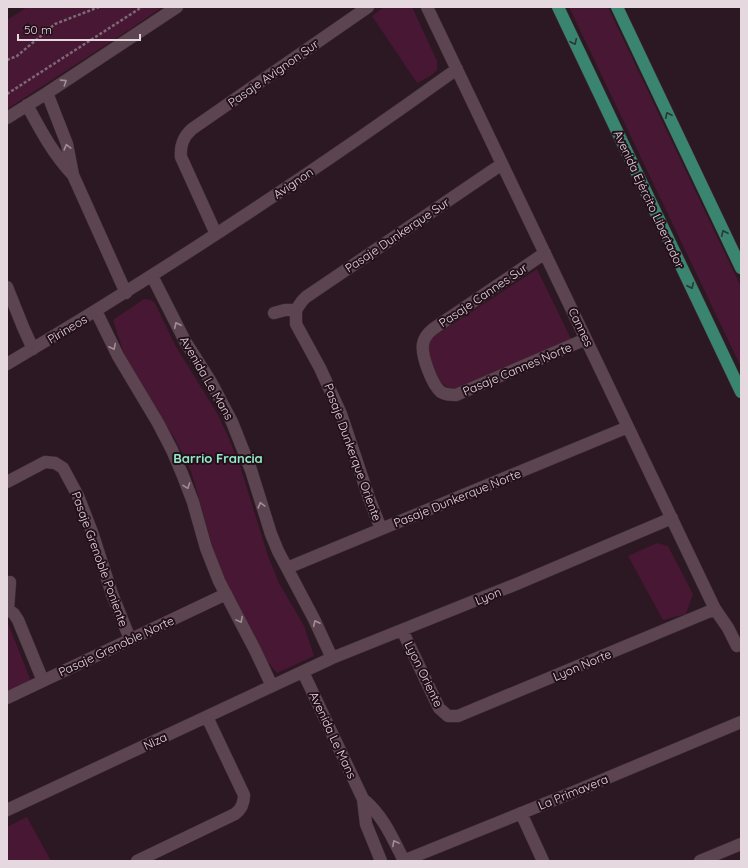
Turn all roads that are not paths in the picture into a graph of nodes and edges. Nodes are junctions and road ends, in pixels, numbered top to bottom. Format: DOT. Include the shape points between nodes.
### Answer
graph roads {
  1 [pos="177,7"];
  2 [pos="368,7"];
  3 [pos="427,7"];
  4 [pos="558,7"];
  5 [pos="617,7"];
  6 [pos="457,69"];
  7 [pos="47,93"];
  8 [pos="28,106"];
  9 [pos="7,118"];
  10 [pos="502,164"];
  11 [pos="73,175"];
  12 [pos="216,234"];
  13 [pos="545,253"];
  14 [pos="741,268"];
  15 [pos="152,276"];
  16 [pos="7,287"];
  17 [pos="126,293"];
  18 [pos="296,310"];
  19 [pos="96,311"];
  20 [pos="274,313"];
  21 [pos="586,339"];
  22 [pos="34,349"];
  23 [pos="7,364"];
  24 [pos="741,392"];
  25 [pos="446,394"];
  26 [pos="628,427"];
  27 [pos="7,482"];
  28 [pos="672,518"];
  29 [pos="381,529"];
  30 [pos="287,568"];
  31 [pos="10,582"];
  32 [pos="226,594"];
  33 [pos="8,608"];
  34 [pos="715,609"];
  35 [pos="402,630"];
  36 [pos="130,639"];
  37 [pos="737,646"];
  38 [pos="332,658"];
  39 [pos="303,672"];
  40 [pos="43,681"];
  41 [pos="272,686"];
  42 [pos="7,698"];
  43 [pos="448,716"];
  44 [pos="207,717"];
  45 [pos="741,722"];
  46 [pos="363,799"];
  47 [pos="7,810"];
  48 [pos="521,813"];
  49 [pos="741,844"];
  50 [pos="422,858"];
  51 [pos="137,861"];
  52 [pos="380,861"];
  53 [pos="404,861"];
  54 [pos="543,861"];
  55 [pos="700,861"];
  7 -- 1 [label="street, one-way"];
  2 -- 12 [label="street, Pasaje Avignon Sur" via="192,129 184,138 181,157"];
  3 -- 6 [label="street, Cannes"];
  4 -- 24 [label="main road, Avenida Ejército Libertador, one-way"];
  14 -- 5 [label="main road, one-way"];
  6 -- 10 [label="street, Cannes"];
  6 -- 12 [label="street, Avignon"];
  7 -- 8 [label="street"];
  11 -- 7 [label="street, one-way" via="67,144"];
  8 -- 9 [label="street"];
  8 -- 11 [label="street" via="48,144"];
  10 -- 13 [label="street, Cannes"];
  10 -- 18 [label="street, Pasaje Dunkerque Sur" via="306,297"];
  11 -- 17 [label="street"];
  12 -- 15 [label="street, Avignon"];
  13 -- 21 [label="street, Cannes"];
  13 -- 25 [label="street, Pasaje Cannes Sur" via="426,336 423,350 428,370 437,388"];
  15 -- 17 [label="street, Avignon"];
  30 -- 15 [label="street, Avenida Le Mans, one-way" via="271,534 251,470 232,422 185,341"];
  16 -- 22 [label="street"];
  17 -- 19 [label="street, Pirineos"];
  18 -- 20 [label="street"];
  18 -- 29 [label="street, Pasaje Dunkerque Oriente" via="296,324 341,414"];
  19 -- 22 [label="street, Pirineos"];
  19 -- 32 [label="street, one-way" via="172,450 193,502 206,548"];
  21 -- 25 [label="street, Pasaje Cannes Norte" via="456,395"];
  21 -- 26 [label="street, Cannes"];
  22 -- 23 [label="street, Pirineos"];
  26 -- 28 [label="street, Cannes"];
  26 -- 29 [label="street, Pasaje Dunkerque Norte"];
  27 -- 36 [label="street, Pasaje Grenoble Poniente" via="40,464 50,462 59,465 66,472 83,508"];
  28 -- 34 [label="street, Cannes"];
  28 -- 35 [label="street, Lyon"];
  29 -- 30 [label="street, Pasaje Dunkerque Norte"];
  38 -- 30 [label="street, Avenida Le Mans, one-way"];
  31 -- 33 [label="street"];
  32 -- 36 [label="street, Pasaje Grenoble Norte"];
  32 -- 41 [label="street, one-way"];
  33 -- 40 [label="street" via="18,620"];
  34 -- 37 [label="street, Cannes"];
  34 -- 43 [label="street, Lyon Norte" via="463,715"];
  35 -- 38 [label="street, Lyon"];
  35 -- 43 [label="street, Lyon Oriente" via="439,708"];
  36 -- 40 [label="street, Pasaje Grenoble Norte"];
  38 -- 39 [label="street, Lyon"];
  39 -- 41 [label="street, Niza"];
  39 -- 46 [label="street, Avenida Le Mans"];
  40 -- 42 [label="street, Pasaje Grenoble Norte"];
  41 -- 44 [label="street, Niza"];
  44 -- 47 [label="street, Niza"];
  44 -- 51 [label="street" via="244,794 242,808 235,814"];
  45 -- 48 [label="street, La Primavera"];
  46 -- 52 [label="street, Avenida Le Mans" via="366,824"];
  53 -- 46 [label="street, Avenida Le Mans, one-way" via="381,818"];
  48 -- 50 [label="street, La Primavera"];
  48 -- 54 [label="street"];
  49 -- 55 [label="street"];
  50 -- 53 [label="street, La Primavera"];
}
